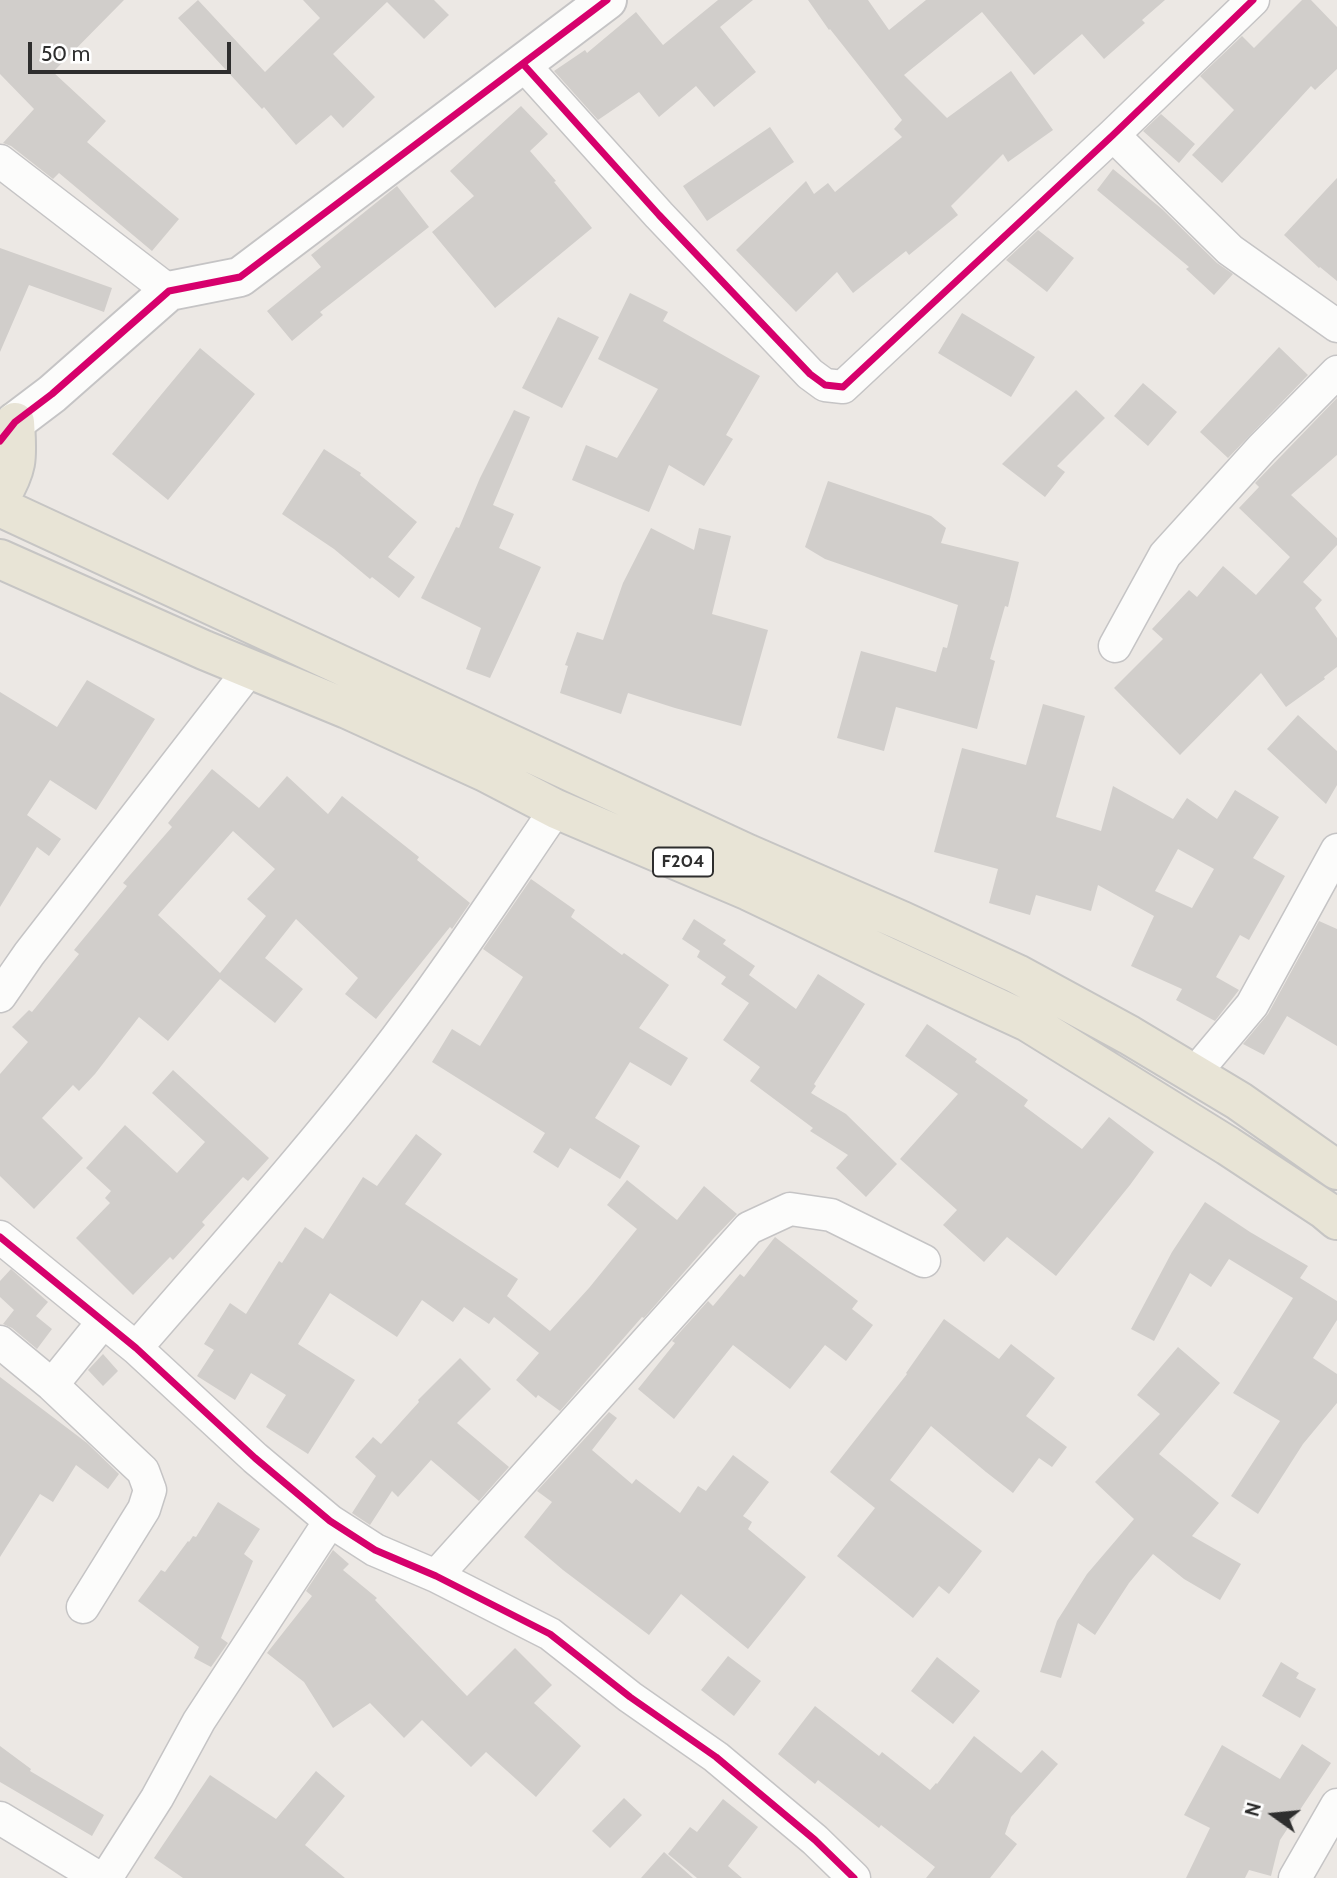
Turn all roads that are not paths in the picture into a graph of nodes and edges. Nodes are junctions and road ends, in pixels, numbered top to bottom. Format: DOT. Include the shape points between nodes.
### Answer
graph roads {
  1 [pos="607,0"];
  2 [pos="1253,0"];
  3 [pos="523,64"];
  4 [pos="1113,135"];
  5 [pos="0,161"];
  6 [pos="169,291"];
  7 [pos="1337,326"];
  8 [pos="1337,372"];
  9 [pos="8,431"];
  10 [pos="0,498"];
  11 [pos="0,507"];
  12 [pos="0,559"];
  13 [pos="1115,646"];
  14 [pos="250,669"];
  15 [pos="556,809"];
  16 [pos="1337,850"];
  17 [pos="0,996"];
  18 [pos="1194,1074"];
  19 [pos="1337,1170"];
  20 [pos="1337,1220"];
  21 [pos="0,1237"];
  22 [pos="925,1261"];
  23 [pos="103,1322"];
  24 [pos="0,1342"];
  25 [pos="136,1348"];
  26 [pos="52,1385"];
  27 [pos="330,1521"];
  28 [pos="436,1576"];
  29 [pos="83,1607"];
  30 [pos="1337,1805"];
  31 [pos="0,1818"];
  32 [pos="99,1878"];
  33 [pos="106,1878"];
  34 [pos="854,1878"];
  35 [pos="1295,1878"];
  1 -- 3 [label="street"];
  2 -- 4 [label="street"];
  3 -- 4 [label="street" via="659,215 825,385 843,387"];
  3 -- 6 [label="street" via="240,277"];
  4 -- 7 [label="street" via="1230,250"];
  5 -- 6 [label="street"];
  6 -- 9 [label="street"];
  8 -- 13 [label="street" via="1165,555"];
  9 -- 10 [label="main road" via="17,453 10,482"];
  11 -- 18 [label="main road, F204" via="712,838 1017,974"];
  12 -- 14 [label="main road, F204"];
  14 -- 15 [label="main road, F204" via="485,772"];
  14 -- 17 [label="street"];
  15 -- 20 [label="main road, F204" via="749,891 1028,1022"];
  15 -- 25 [label="street" via="379,1061"];
  16 -- 18 [label="street" via="1252,1005"];
  18 -- 19 [label="main road, F204"];
  21 -- 23 [label="street"];
  22 -- 28 [label="street" via="831,1215 790,1209 749,1228"];
  23 -- 25 [label="street"];
  23 -- 26 [label="street"];
  24 -- 26 [label="street"];
  25 -- 27 [label="street"];
  26 -- 29 [label="street" via="143,1471 150,1490 144,1509"];
  27 -- 28 [label="street" via="375,1550"];
  27 -- 33 [label="street" via="199,1721"];
  28 -- 34 [label="street" via="550,1634 716,1757 816,1840"];
  30 -- 35 [label="street"];
  31 -- 32 [label="street"];
}
